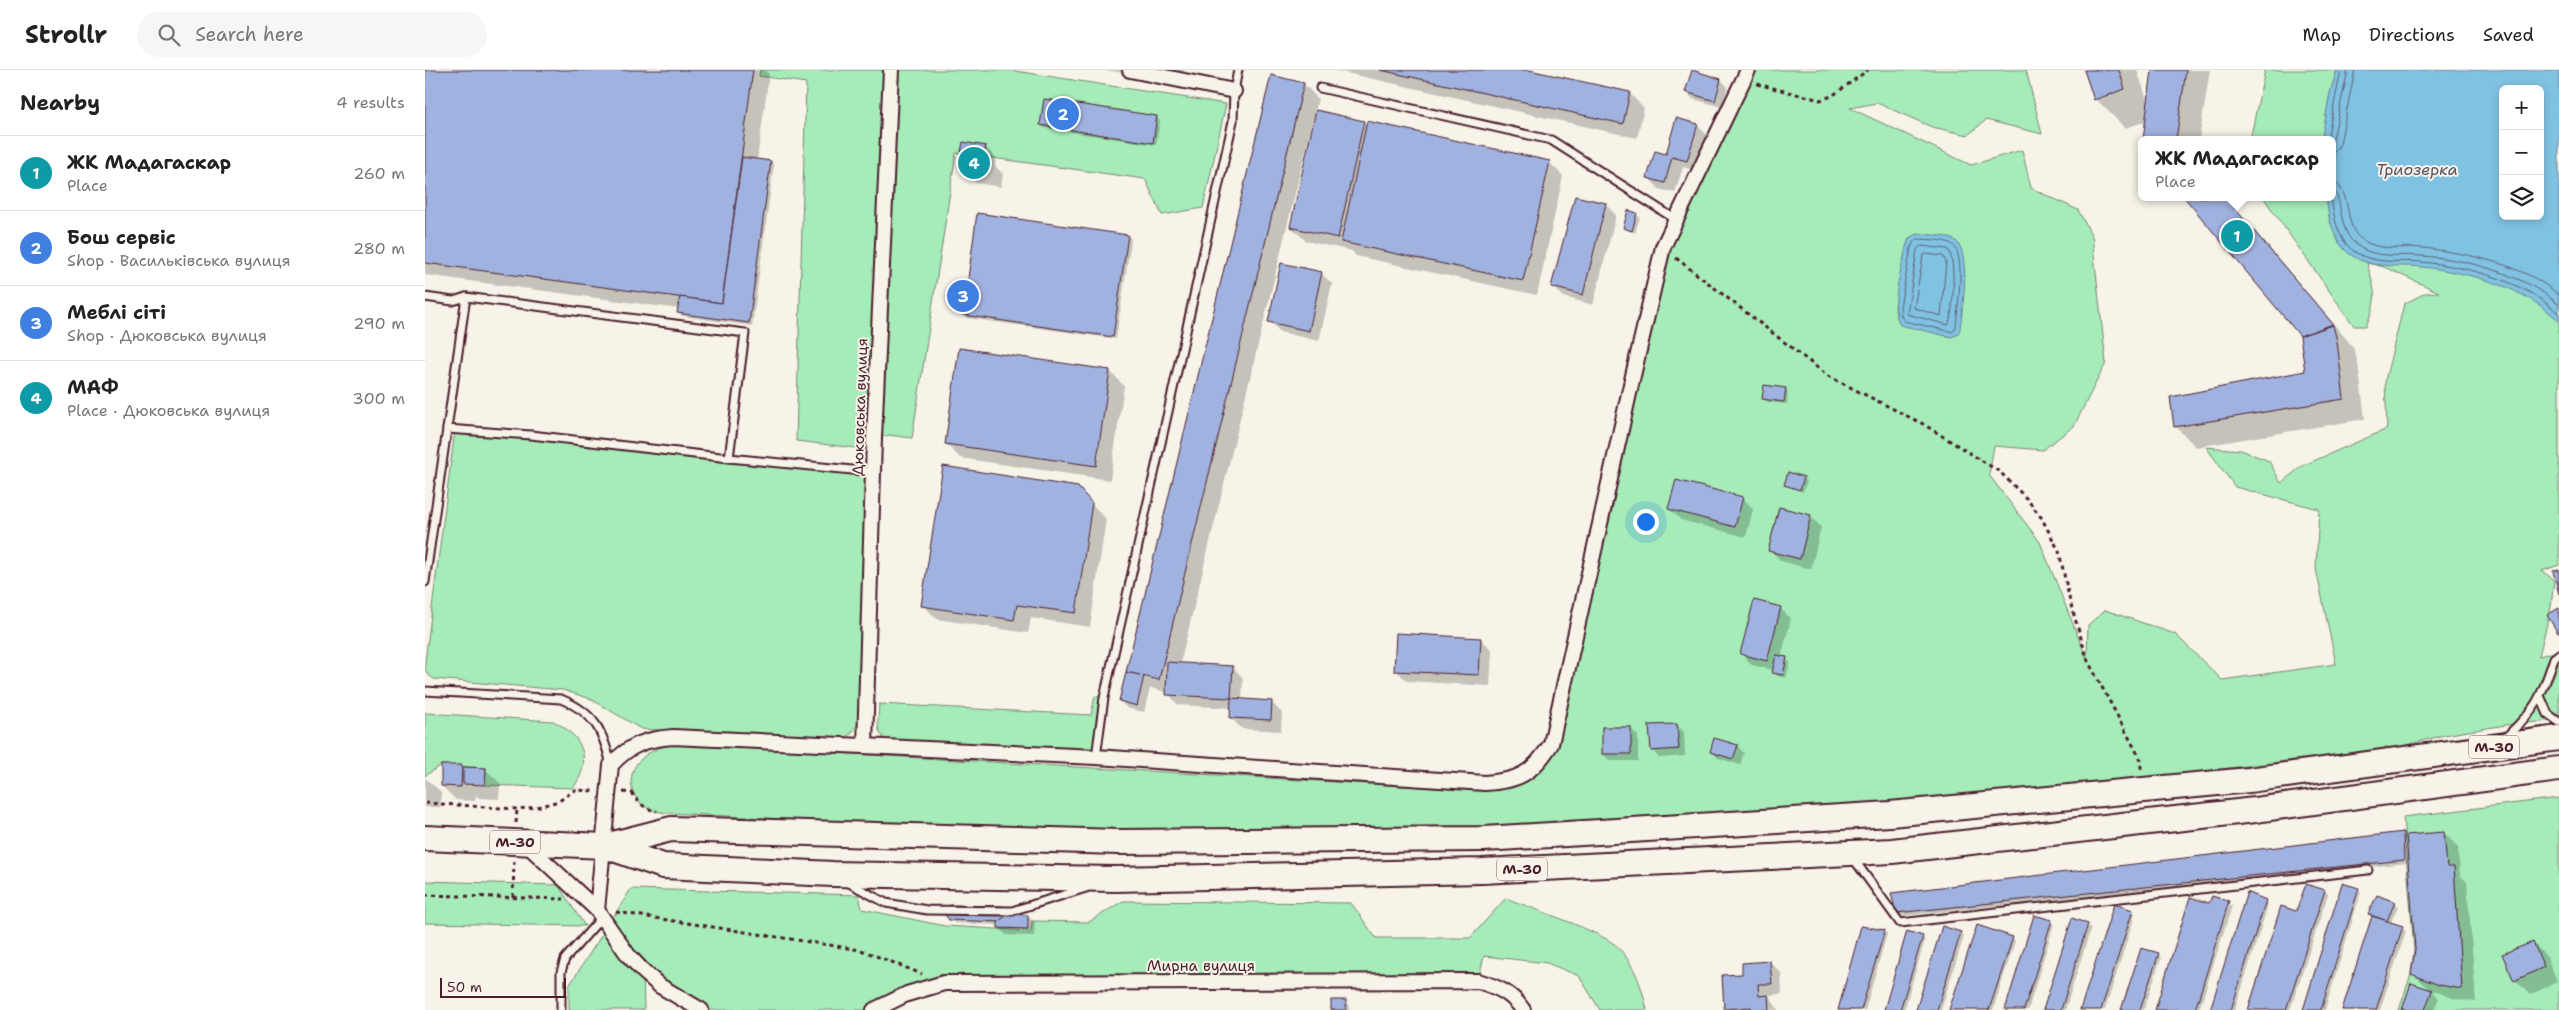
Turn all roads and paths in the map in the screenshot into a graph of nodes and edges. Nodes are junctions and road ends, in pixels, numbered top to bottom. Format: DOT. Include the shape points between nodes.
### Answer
graph roads {
  1 [pos="891,70"];
  2 [pos="1130,70"];
  3 [pos="1238,70"];
  4 [pos="1867,70"];
  5 [pos="1746,75"];
  6 [pos="1319,88"];
  7 [pos="1234,91"];
  8 [pos="1675,219"];
  9 [pos="1663,248"];
  10 [pos="425,297"];
  11 [pos="466,297"];
  12 [pos="447,429"];
  13 [pos="729,458"];
  14 [pos="873,472"];
  15 [pos="425,582"];
  16 [pos="2559,654"];
  17 [pos="425,691"];
  18 [pos="2541,698"];
  19 [pos="2559,722"];
  20 [pos="2559,738"];
  21 [pos="865,746"];
  22 [pos="2497,746"];
  23 [pos="1096,757"];
  24 [pos="611,766"];
  25 [pos="2559,769"];
  26 [pos="2141,779"];
  27 [pos="609,792"];
  28 [pos="425,803"];
  29 [pos="659,811"];
  30 [pos="425,838"];
  31 [pos="525,842"];
  32 [pos="605,846"];
  33 [pos="1849,852"];
  34 [pos="2368,870"];
  35 [pos="833,874"];
  36 [pos="1115,879"];
  37 [pos="425,895"];
  38 [pos="568,904"];
  39 [pos="599,913"];
  40 [pos="944,983"];
  41 [pos="561,1010"];
  42 [pos="701,1010"];
  43 [pos="873,1010"];
  44 [pos="1523,1010"];
  1 -- 14 [label="street, Дюковська вулиця"];
  2 -- 7 [label="street"];
  3 -- 7 [label="lane"];
  4 -- 5 [label="path" via="1832,96 1820,100"];
  5 -- 8 [label="street"];
  6 -- 8 [label="lane" via="1551,140"];
  7 -- 23 [label="lane" via="1233,120 1104,698"];
  8 -- 9 [label="street"];
  9 -- 23 [label="street" via="1551,744 1539,764 1521,777 1485,783"];
  9 -- 26 [label="path" via="1828,376 1923,424 2000,472 2027,499 2059,551 2088,661 2141,760"];
  10 -- 11 [label="lane" via="453,301"];
  11 -- 12 [label="lane"];
  11 -- 13 [label="lane" via="745,333"];
  12 -- 13 [label="lane" via="531,435"];
  12 -- 15 [label="lane"];
  13 -- 14 [label="lane"];
  14 -- 21 [label="street, Дюковська вулиця"];
  16 -- 18 [label="lane" via="2554,658"];
  17 -- 24 [label="lane" via="561,699 585,712 595,722"];
  18 -- 19 [label="lane" via="2548,714"];
  18 -- 22 [label="lane" via="2527,718"];
  20 -- 22 [label="highway, М-30"];
  21 -- 23 [label="street"];
  21 -- 24 [label="street" via="654,738 635,744"];
  22 -- 32 [label="highway, М-30" via="2249,780 1900,813 1484,839 1118,842 671,829"];
  24 -- 27 [label="street"];
  25 -- 33 [label="highway, М-30" via="2255,810"];
  27 -- 28 [label="path" via="575,790 559,801 517,809"];
  27 -- 29 [label="path" via="632,793 637,802"];
  27 -- 32 [label="street"];
  30 -- 31 [label="highway, М-30"];
  31 -- 32 [label="highway, М-30"];
  31 -- 39 [label="street"];
  32 -- 35 [label="highway, М-30" via="663,866"];
  32 -- 39 [label="street"];
  33 -- 34 [label="lane" via="1899,923"];
  33 -- 36 [label="highway, М-30" via="1483,871"];
  35 -- 36 [label="highway, М-30"];
  35 -- 36 [label="lane" via="886,902 927,910 1012,911"];
  37 -- 38 [label="path" via="564,899"];
  39 -- 40 [label="path" via="861,950"];
  39 -- 41 [label="lane" via="565,959 561,972"];
  39 -- 42 [label="street" via="627,955 643,972"];
  40 -- 43 [label="street, Мирна вулиця" via="907,994"];
  40 -- 44 [label="street, Мирна вулиця" via="1478,981 1510,995"];
}
